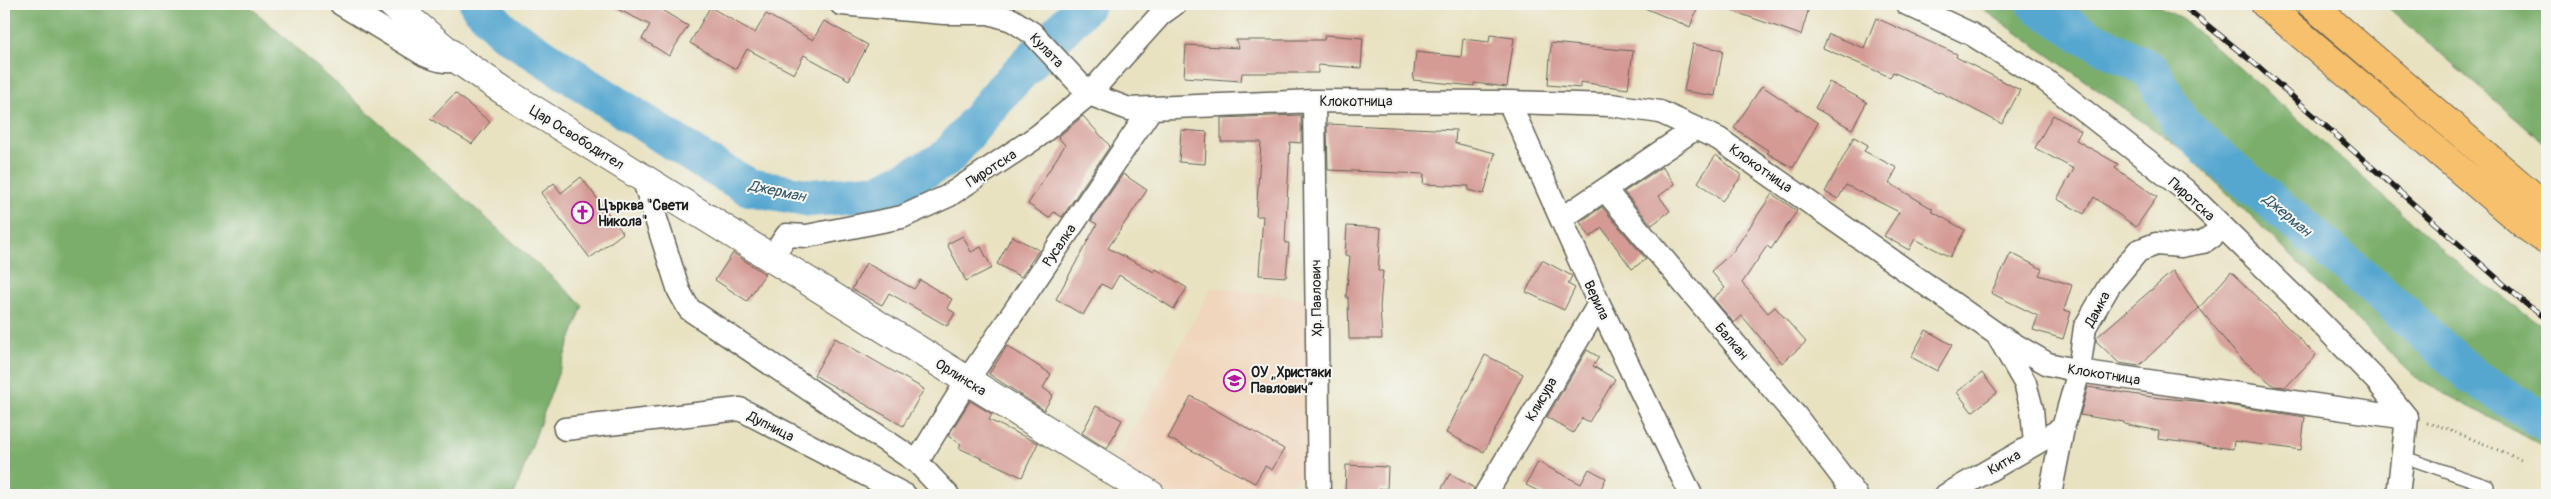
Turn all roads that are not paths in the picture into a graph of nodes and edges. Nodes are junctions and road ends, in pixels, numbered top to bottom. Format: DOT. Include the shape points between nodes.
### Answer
graph roads {
  1 [pos="341,4"];
  2 [pos="392,4"];
  3 [pos="840,4"];
  4 [pos="1175,4"];
  5 [pos="1907,4"];
  6 [pos="2265,4"];
  7 [pos="2311,4"];
  8 [pos="458,60"];
  9 [pos="1082,86"];
  10 [pos="1314,101"];
  11 [pos="1509,102"];
  12 [pos="1151,109"];
  13 [pos="1696,128"];
  14 [pos="643,178"];
  15 [pos="1605,190"];
  16 [pos="2547,208"];
  17 [pos="1561,219"];
  18 [pos="2224,228"];
  19 [pos="2547,241"];
  20 [pos="771,258"];
  21 [pos="1599,304"];
  22 [pos="1998,335"];
  23 [pos="2079,371"];
  24 [pos="967,381"];
  25 [pos="2407,418"];
  26 [pos="2063,428"];
  27 [pos="565,429"];
  28 [pos="2035,444"];
  29 [pos="2404,457"];
  30 [pos="917,462"];
  31 [pos="2488,486"];
  32 [pos="874,488"];
  33 [pos="905,495"];
  34 [pos="948,495"];
  35 [pos="1151,495"];
  36 [pos="1319,495"];
  37 [pos="1485,495"];
  38 [pos="1691,495"];
  39 [pos="1856,495"];
  40 [pos="1946,495"];
  41 [pos="2050,495"];
  42 [pos="2398,495"];
  1 -- 8 [label="street" via="437,61"];
  2 -- 8 [label="street, Цар Освободител"];
  3 -- 9 [label="street, Кулата" via="944,13 989,13 1012,20 1032,33"];
  4 -- 9 [label="street, Пиротска"];
  5 -- 18 [label="street, Пиротска" via="1971,34 2045,80 2185,190"];
  6 -- 19 [label="main road"];
  7 -- 16 [label="main road"];
  8 -- 14 [label="street, Цар Освободител"];
  9 -- 12 [label="street, Клокотница" via="1129,109"];
  9 -- 20 [label="street, Пиротска" via="1038,136 948,196 902,217 807,236 787,235"];
  10 -- 11 [label="street, Клокотница"];
  10 -- 12 [label="street, Клокотница"];
  10 -- 36 [label="street, Хр. Павлович"];
  11 -- 13 [label="street, Клокотница" via="1611,105 1660,112"];
  11 -- 17 [label="street, Верила"];
  12 -- 24 [label="street, Русалка"];
  13 -- 15 [label="street"];
  13 -- 22 [label="street, Клокотница" via="1719,139"];
  14 -- 20 [label="street, Цар Освободител"];
  14 -- 30 [label="street" via="679,291 689,309"];
  15 -- 17 [label="street"];
  15 -- 39 [label="street, Балкан" via="1796,415"];
  17 -- 21 [label="street, Верила"];
  18 -- 23 [label="street, Дамка" via="2203,242 2180,246 2156,244 2138,251 2108,286 2085,327"];
  18 -- 25 [label="street, Пиротска" via="2370,373"];
  20 -- 24 [label="street, Орлинска"];
  21 -- 37 [label="street, Клисура"];
  21 -- 38 [label="street, Верила"];
  22 -- 23 [label="street, Клокотница" via="2048,364"];
  22 -- 28 [label="street" via="2026,383"];
  23 -- 25 [label="street, Клокотница"];
  23 -- 26 [label="street, Дамка"];
  24 -- 30 [label="street, Русалка"];
  24 -- 35 [label="street, Орлинска"];
  25 -- 29 [label="street"];
  26 -- 28 [label="street, Китка"];
  26 -- 41 [label="street, Дамка"];
  27 -- 32 [label="street, Дупница" via="740,410"];
  28 -- 40 [label="street, Китка"];
  29 -- 31 [label="lane"];
  29 -- 42 [label="street"];
  30 -- 34 [label="street"];
  32 -- 33 [label="street, Дупница"];
}
